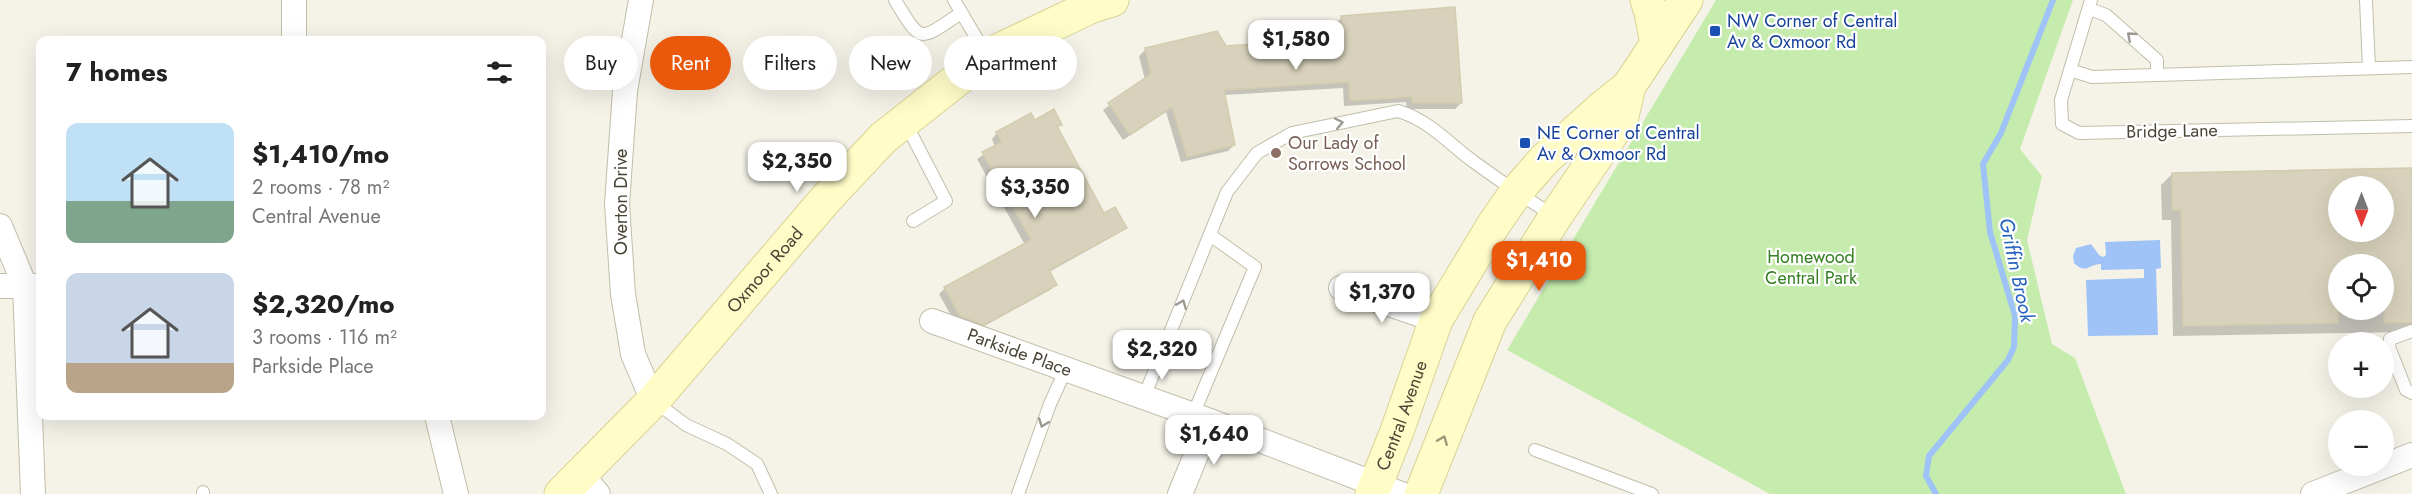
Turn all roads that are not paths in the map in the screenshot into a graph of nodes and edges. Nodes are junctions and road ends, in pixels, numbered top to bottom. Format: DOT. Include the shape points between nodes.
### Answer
graph roads {
  1 [pos="294,0"];
  2 [pos="641,0"];
  3 [pos="895,0"];
  4 [pos="954,0"];
  5 [pos="1112,0"];
  6 [pos="1647,0"];
  7 [pos="1686,0"];
  8 [pos="2366,0"];
  9 [pos="2090,4"];
  10 [pos="961,13"];
  11 [pos="294,36"];
  12 [pos="975,36"];
  13 [pos="1029,36"];
  14 [pos="1657,44"];
  15 [pos="2412,67"];
  16 [pos="2369,68"];
  17 [pos="2070,70"];
  18 [pos="2157,75"];
  19 [pos="1629,86"];
  20 [pos="944,90"];
  21 [pos="904,121"];
  22 [pos="2412,126"];
  23 [pos="1517,191"];
  24 [pos="1556,217"];
  25 [pos="913,221"];
  26 [pos="0,226"];
  27 [pos="1210,235"];
  28 [pos="0,285"];
  29 [pos="33,286"];
  30 [pos="1341,288"];
  31 [pos="1436,320"];
  32 [pos="932,321"];
  33 [pos="2412,331"];
  34 [pos="1066,369"];
  35 [pos="2412,393"];
  36 [pos="1144,397"];
  37 [pos="653,400"];
  38 [pos="1202,418"];
  39 [pos="438,420"];
  40 [pos="1535,450"];
  41 [pos="2412,455"];
  42 [pos="580,487"];
  43 [pos="1383,491"];
  44 [pos="33,494"];
  45 [pos="456,494"];
  46 [pos="771,494"];
  47 [pos="1018,494"];
  48 [pos="1180,494"];
  49 [pos="1421,494"];
  50 [pos="1652,494"];
  51 [pos="2313,494"];
  1 -- 11 [label="street"];
  2 -- 37 [label="street, Overton Drive" via="625,91 617,204 622,294 633,354"];
  3 -- 10 [label="lane" via="911,26 924,35"];
  4 -- 10 [label="lane"];
  5 -- 13 [label="main road, Oxmoor Road"];
  6 -- 14 [label="main road"];
  7 -- 14 [label="main road, Central Avenue"];
  8 -- 16 [label="lane"];
  9 -- 17 [label="lane, Bridge Lane"];
  18 -- 9 [label="lane, one-way" via="2157,60"];
  10 -- 12 [label="lane"];
  14 -- 19 [label="main road, Central Avenue"];
  15 -- 16 [label="lane"];
  16 -- 18 [label="lane"];
  17 -- 18 [label="lane" via="2092,77"];
  17 -- 22 [label="lane, Bridge Lane" via="2061,100 2062,124 2079,133"];
  19 -- 23 [label="main road, Central Avenue" via="1545,159"];
  19 -- 24 [label="main road, Central Avenue" via="1621,120"];
  20 -- 21 [label="main road, Oxmoor Road"];
  21 -- 25 [label="lane" via="946,201"];
  21 -- 37 [label="main road, Oxmoor Road" via="825,200"];
  23 -- 24 [label="lane"];
  27 -- 23 [label="lane, one-way" via="1227,192 1257,153 1292,133 1398,111 1440,133 1472,161"];
  23 -- 31 [label="main road, Central Avenue"];
  49 -- 24 [label="main road, Central Avenue, one-way" via="1490,321"];
  26 -- 29 [label="street"];
  36 -- 27 [label="lane, one-way"];
  27 -- 38 [label="lane" via="1255,267"];
  28 -- 29 [label="street"];
  29 -- 44 [label="street"];
  30 -- 31 [label="street"];
  31 -- 43 [label="main road, Central Avenue" via="1397,431"];
  32 -- 34 [label="street, Parkside Place"];
  33 -- 35 [label="lane" via="2390,339 2389,346 2406,390"];
  34 -- 36 [label="street, Parkside Place"];
  34 -- 47 [label="lane, one-way"];
  36 -- 38 [label="street, Parkside Place"];
  37 -- 42 [label="main road, Oxmoor Road"];
  37 -- 46 [label="lane" via="686,426 727,444 757,464"];
  38 -- 43 [label="street, Parkside Place"];
  38 -- 48 [label="street"];
  39 -- 45 [label="street"];
  40 -- 50 [label="lane"];
  41 -- 51 [label="street"];
}
